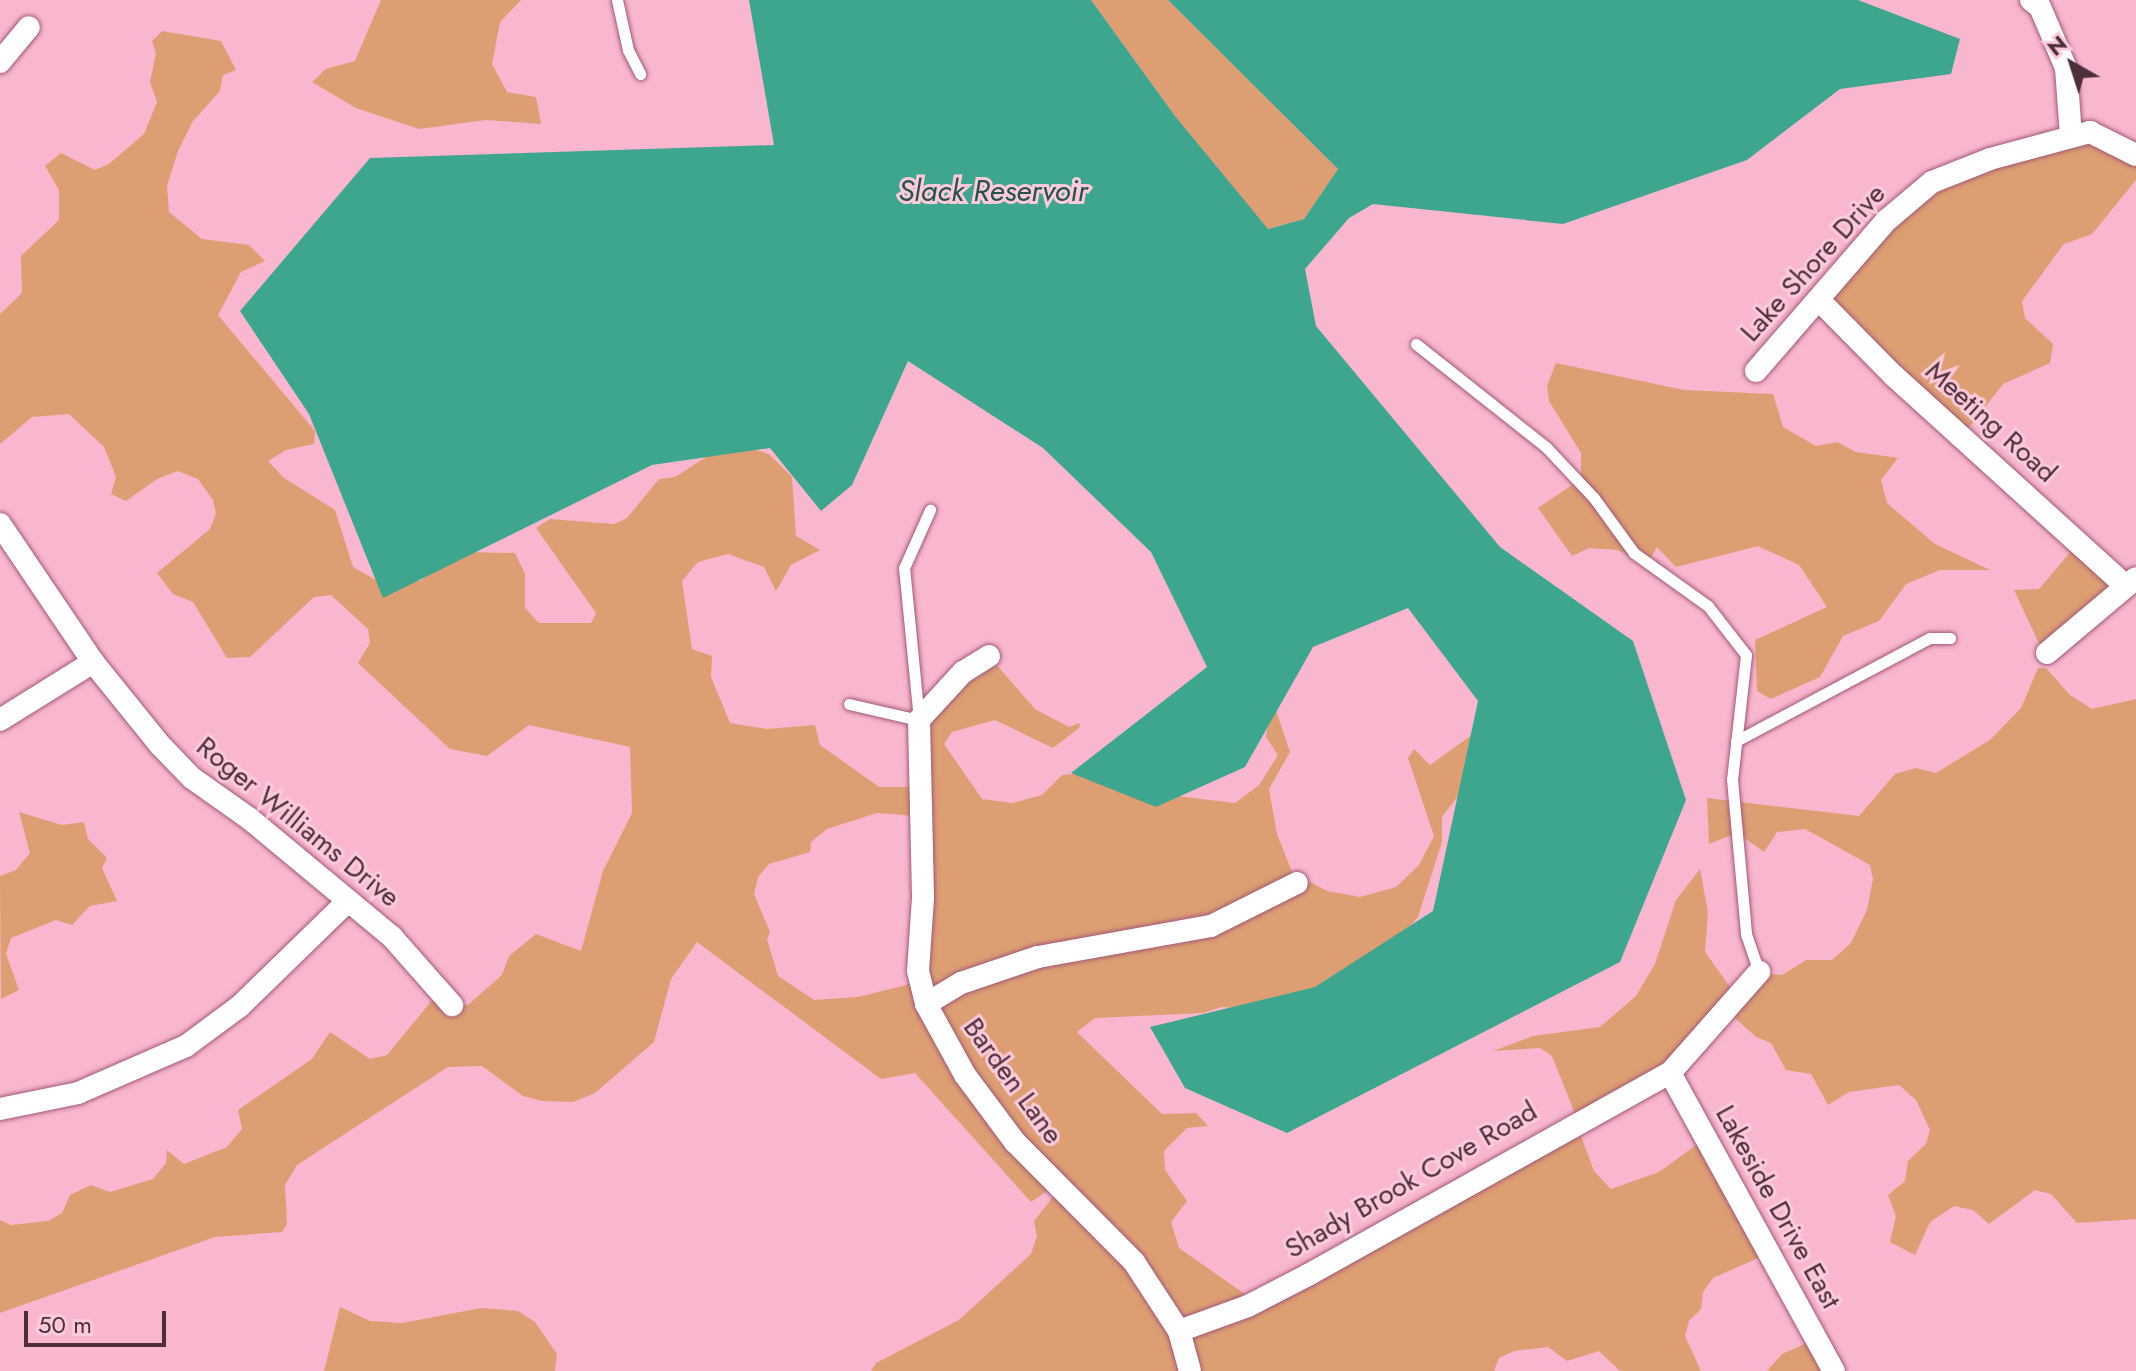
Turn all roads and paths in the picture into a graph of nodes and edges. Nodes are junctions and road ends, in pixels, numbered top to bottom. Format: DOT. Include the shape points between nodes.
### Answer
graph roads {
  1 [pos="617,0"];
  2 [pos="2031,0"];
  3 [pos="29,27"];
  4 [pos="0,62"];
  5 [pos="640,74"];
  6 [pos="2071,136"];
  7 [pos="2136,155"];
  8 [pos="1820,301"];
  9 [pos="1416,344"];
  10 [pos="1756,371"];
  11 [pos="930,510"];
  12 [pos="0,524"];
  13 [pos="2131,581"];
  14 [pos="1950,638"];
  15 [pos="2047,653"];
  16 [pos="989,656"];
  17 [pos="93,662"];
  18 [pos="849,704"];
  19 [pos="0,720"];
  20 [pos="919,720"];
  21 [pos="1736,741"];
  22 [pos="1297,883"];
  23 [pos="346,903"];
  24 [pos="1759,972"];
  25 [pos="926,1004"];
  26 [pos="452,1005"];
  27 [pos="1670,1073"];
  28 [pos="0,1109"];
  29 [pos="1179,1331"];
  30 [pos="1190,1371"];
  31 [pos="1834,1371"];
  1 -- 5 [label="lane" via="628,50"];
  2 -- 6 [label="street" via="2040,7 2066,68"];
  3 -- 4 [label="street"];
  6 -- 7 [label="street, Lake Shore Drive" via="2090,132"];
  6 -- 8 [label="street, Lake Shore Drive" via="1932,182 1887,220"];
  8 -- 10 [label="street, Lake Shore Drive"];
  8 -- 13 [label="street, Meeting Road" via="1893,375"];
  9 -- 21 [label="lane" via="1546,447 1594,498 1634,553 1708,606 1746,655"];
  11 -- 20 [label="lane" via="904,568"];
  12 -- 17 [label="street, Roger Williams Drive"];
  13 -- 15 [label="street"];
  14 -- 21 [label="lane" via="1930,638"];
  16 -- 20 [label="street" via="963,672"];
  17 -- 19 [label="street"];
  17 -- 23 [label="street, Roger Williams Drive" via="192,778 250,819"];
  18 -- 20 [label="lane"];
  20 -- 25 [label="street, Barden Lane" via="923,898 918,971"];
  21 -- 24 [label="lane" via="1732,779 1746,934"];
  22 -- 25 [label="street" via="1211,926 1038,957 961,983"];
  23 -- 26 [label="street, Roger Williams Drive" via="392,937"];
  23 -- 28 [label="street" via="240,1006 186,1046 78,1093"];
  24 -- 27 [label="street, Shady Brook Cove Road"];
  25 -- 29 [label="street, Barden Lane" via="965,1075 1015,1142 1134,1262"];
  27 -- 29 [label="street, Shady Brook Cove Road" via="1260,1300"];
  27 -- 31 [label="street, Lakeside Drive East"];
  29 -- 30 [label="street, Barden Lane"];
}
